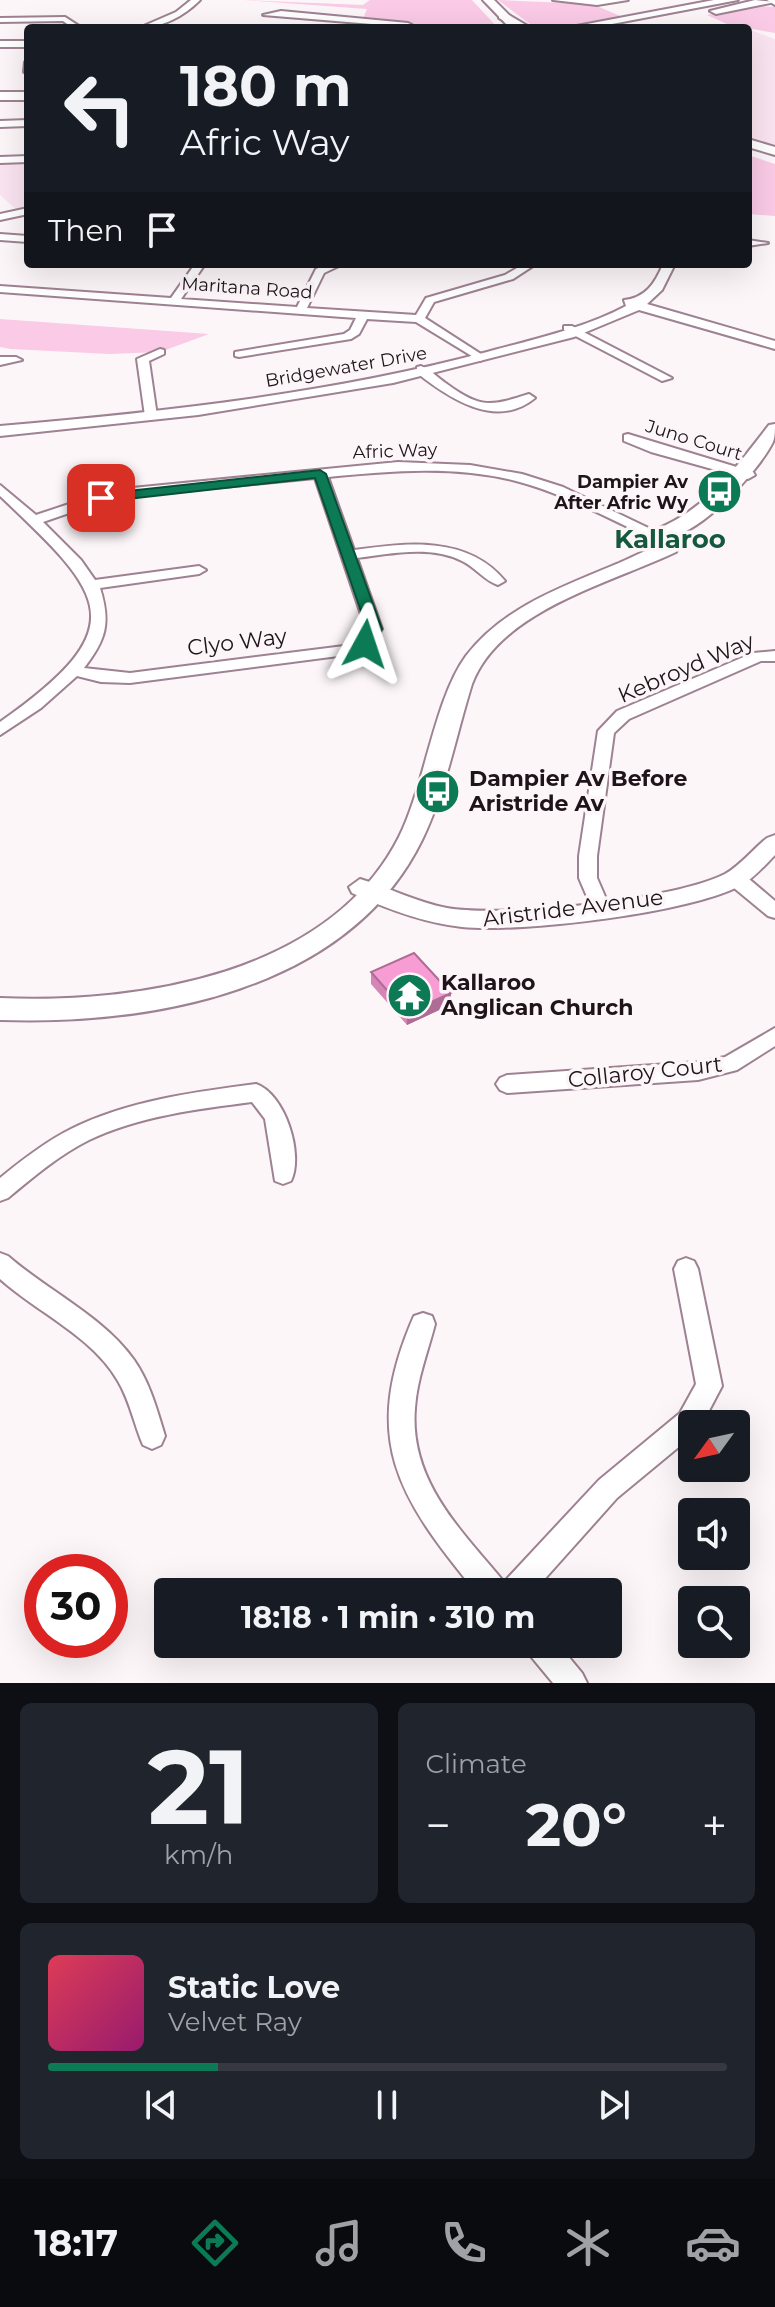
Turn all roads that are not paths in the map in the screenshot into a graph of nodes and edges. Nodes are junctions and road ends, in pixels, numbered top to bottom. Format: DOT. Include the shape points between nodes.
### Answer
graph roads {
  1 [pos="48,0"];
  2 [pos="199,0"];
  3 [pos="474,0"];
  4 [pos="488,0"];
  5 [pos="556,0"];
  6 [pos="625,0"];
  7 [pos="733,0"];
  8 [pos="288,1"];
  9 [pos="773,1"];
  10 [pos="70,4"];
  11 [pos="281,13"];
  12 [pos="267,15"];
  13 [pos="0,20"];
  14 [pos="502,22"];
  15 [pos="72,24"];
  16 [pos="153,24"];
  17 [pos="160,24"];
  18 [pos="397,24"];
  19 [pos="595,24"];
  20 [pos="642,24"];
  21 [pos="24,44"];
  22 [pos="0,45"];
  23 [pos="24,98"];
  24 [pos="0,99"];
  25 [pos="24,123"];
  26 [pos="0,124"];
  27 [pos="752,144"];
  28 [pos="752,151"];
  29 [pos="775,151"];
  30 [pos="775,157"];
  31 [pos="24,158"];
  32 [pos="0,159"];
  33 [pos="24,212"];
  34 [pos="0,217"];
  35 [pos="0,237"];
  36 [pos="24,239"];
  37 [pos="752,243"];
  38 [pos="763,243"];
  39 [pos="197,268"];
  40 [pos="328,268"];
  41 [pos="524,268"];
  42 [pos="659,268"];
  43 [pos="667,268"];
  44 [pos="0,289"];
  45 [pos="175,300"];
  46 [pos="634,303"];
  47 [pos="301,309"];
  48 [pos="363,315"];
  49 [pos="419,319"];
  50 [pos="571,329"];
  51 [pos="775,344"];
  52 [pos="160,352"];
  53 [pos="239,354"];
  54 [pos="478,357"];
  55 [pos="16,360"];
  56 [pos="0,361"];
  57 [pos="423,372"];
  58 [pos="666,378"];
  59 [pos="529,398"];
  60 [pos="151,414"];
  61 [pos="0,429"];
  62 [pos="775,429"];
  63 [pos="628,438"];
  64 [pos="775,442"];
  65 [pos="320,474"];
  66 [pos="744,474"];
  67 [pos="0,489"];
  68 [pos="33,521"];
  69 [pos="665,539"];
  70 [pos="351,555"];
  71 [pos="199,570"];
  72 [pos="498,581"];
  73 [pos="91,585"];
  74 [pos="775,656"];
  75 [pos="75,671"];
  76 [pos="0,730"];
  77 [pos="775,843"];
  78 [pos="735,878"];
  79 [pos="366,890"];
  80 [pos="601,908"];
  81 [pos="775,911"];
  82 [pos="0,997"];
  83 [pos="0,1009"];
  84 [pos="775,1036"];
  85 [pos="507,1084"];
  86 [pos="283,1174"];
  87 [pos="0,1191"];
  88 [pos="0,1264"];
  89 [pos="686,1269"];
  90 [pos="423,1324"];
  91 [pos="152,1436"];
  92 [pos="482,1578"];
  93 [pos="527,1578"];
  94 [pos="551,1658"];
  95 [pos="572,1683"];
  1 -- 10 [label="street"];
  2 -- 16 [label="street"];
  2 -- 17 [label="street" via="186,14"];
  3 -- 14 [label="main road"];
  4 -- 14 [label="main road"];
  5 -- 6 [label="street"];
  7 -- 19 [label="main road"];
  8 -- 11 [label="street"];
  9 -- 20 [label="main road"];
  11 -- 12 [label="street"];
  11 -- 18 [label="street"];
  13 -- 15 [label="street" via="65,19"];
  21 -- 22 [label="street"];
  23 -- 24 [label="main road"];
  25 -- 26 [label="street"];
  27 -- 29 [label="main road"];
  28 -- 30 [label="main road"];
  31 -- 32 [label="street"];
  33 -- 34 [label="street"];
  35 -- 36 [label="street"];
  37 -- 38 [label="street"];
  39 -- 45 [label="street"];
  40 -- 47 [label="street" via="320,271"];
  41 -- 49 [label="street" via="430,300"];
  42 -- 46 [label="street, Bridgewater Drive"];
  43 -- 46 [label="street, Bridgewater Drive" via="660,284"];
  44 -- 45 [label="street, Maritana Road"];
  45 -- 47 [label="street, Maritana Road"];
  46 -- 50 [label="street, Bridgewater Drive"];
  46 -- 51 [label="street"];
  47 -- 48 [label="street, Maritana Road"];
  48 -- 49 [label="street, Maritana Road"];
  48 -- 53 [label="street" via="347,337"];
  49 -- 54 [label="street, Maritana Road"];
  50 -- 54 [label="street, Bridgewater Drive"];
  50 -- 58 [label="street"];
  52 -- 60 [label="street" via="143,359"];
  54 -- 57 [label="street, Bridgewater Drive"];
  55 -- 56 [label="street"];
  57 -- 59 [label="street" via="466,402 501,406"];
  57 -- 60 [label="street, Bridgewater Drive" via="293,399"];
  60 -- 61 [label="street, Bridgewater Drive"];
  62 -- 66 [label="main road"];
  63 -- 66 [label="street, Juno Court"];
  64 -- 66 [label="main road"];
  65 -- 68 [label="street, Afric Way" via="123,494"];
  65 -- 69 [label="street, Afric Way" via="398,466 495,473 558,490"];
  65 -- 70 [label="street, Clyo Way"];
  66 -- 69 [label="main road" via="713,515"];
  67 -- 68 [label="street"];
  68 -- 73 [label="street"];
  69 -- 79 [label="main road" via="529,610 474,660 409,843"];
  70 -- 72 [label="street" via="412,547 448,550 475,560"];
  70 -- 75 [label="street, Clyo Way" via="374,629 365,644 130,678"];
  71 -- 73 [label="street"];
  73 -- 75 [label="street" via="98,606 96,635"];
  74 -- 80 [label="street, Kebroyd Way" via="759,656 623,715 606,731 588,856 588,878"];
  75 -- 76 [label="street"];
  77 -- 78 [label="street, Aristride Avenue"];
  78 -- 80 [label="street, Aristride Avenue" via="695,893"];
  78 -- 81 [label="street"];
  79 -- 80 [label="street, Aristride Avenue" via="422,910 488,921"];
  79 -- 82 [label="main road" via="263,955 201,980 109,998"];
  79 -- 83 [label="main road" via="339,923 280,959 197,992 94,1011"];
  84 -- 85 [label="street, Collaroy Court" via="730,1064 698,1071"];
  86 -- 87 [label="street" via="279,1119 256,1093 82,1133"];
  88 -- 91 [label="street" via="25,1289 98,1335 123,1362 143,1399"];
  89 -- 93 [label="street" via="709,1386 689,1422 608,1489"];
  90 -- 92 [label="street" via="401,1410 405,1462 431,1516"];
  94 -- 95 [label="street"];
}
